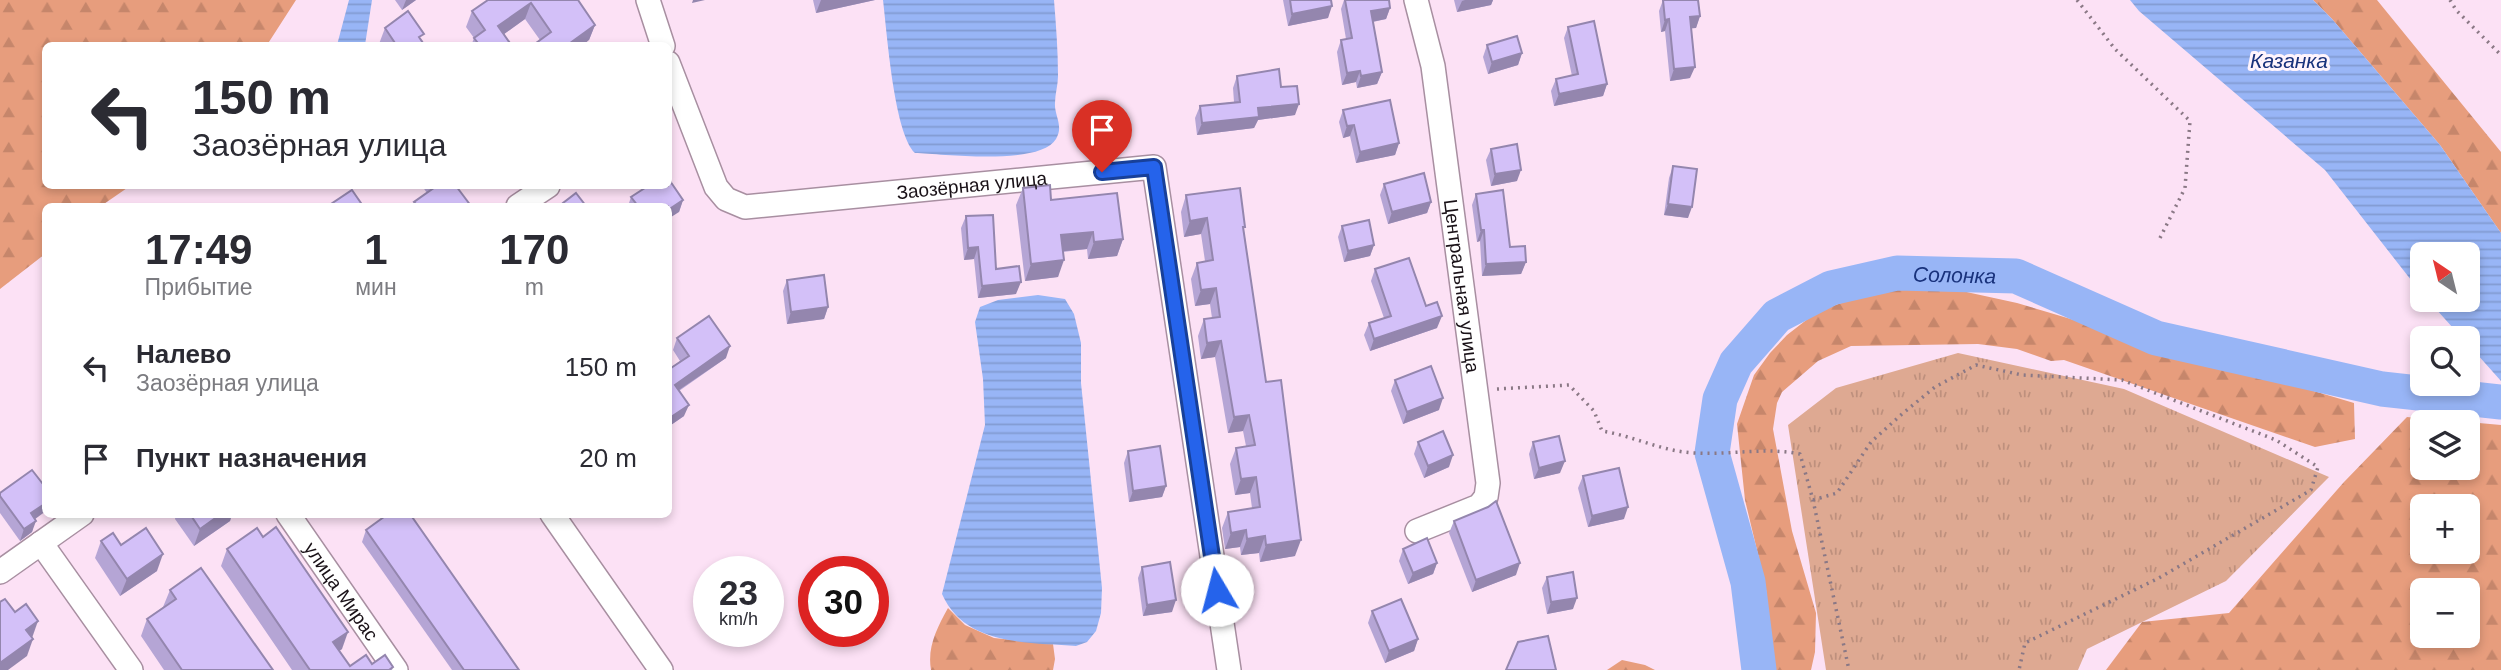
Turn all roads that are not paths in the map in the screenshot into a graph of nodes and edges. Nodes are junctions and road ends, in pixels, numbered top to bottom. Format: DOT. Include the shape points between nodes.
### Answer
graph roads {
  1 [pos="648,0"];
  2 [pos="1416,0"];
  3 [pos="662,42"];
  4 [pos="673,97"];
  5 [pos="544,189"];
  6 [pos="522,203"];
  7 [pos="76,518"];
  8 [pos="291,518"];
  9 [pos="555,518"];
  10 [pos="1417,531"];
  11 [pos="41,543"];
  12 [pos="0,572"];
  13 [pos="131,670"];
  14 [pos="396,670"];
  15 [pos="661,670"];
  16 [pos="1229,670"];
  1 -- 3 [label="street"];
  2 -- 10 [label="street, Центральная улица" via="1433,66 1488,483 1479,506"];
  4 -- 16 [label="street, Заозёрная улица" via="716,187 726,199 745,207 1154,167"];
  5 -- 6 [label="street"];
  7 -- 11 [label="street"];
  8 -- 14 [label="street, улица Мирас"];
  9 -- 15 [label="street"];
  11 -- 12 [label="street"];
  11 -- 13 [label="street"];
}
